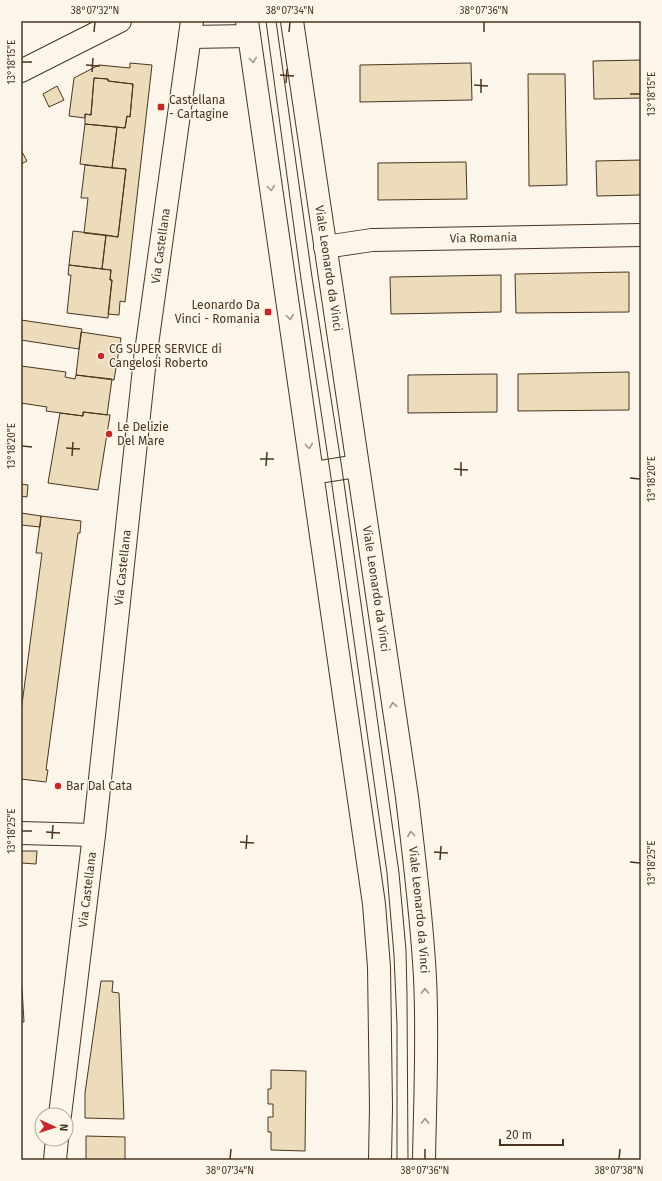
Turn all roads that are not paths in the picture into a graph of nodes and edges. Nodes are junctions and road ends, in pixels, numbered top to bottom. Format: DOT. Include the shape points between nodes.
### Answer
graph roads {
  1 [pos="120,21"];
  2 [pos="292,21"];
  3 [pos="248,28"];
  4 [pos="191,29"];
  5 [pos="21,71"];
  6 [pos="641,235"];
  7 [pos="326,247"];
  8 [pos="357,466"];
  9 [pos="313,474"];
  10 [pos="21,833"];
  11 [pos="94,835"];
  12 [pos="61,1107"];
  13 [pos="56,1147"];
  14 [pos="55,1160"];
  15 [pos="380,1160"];
  16 [pos="424,1160"];
  1 -- 5 [label="street"];
  2 -- 7 [label="street, Viale Leonardo da Vinci"];
  3 -- 4 [label="street"];
  3 -- 9 [label="street, one-way"];
  4 -- 11 [label="street, Via Castellana" via="145,359"];
  6 -- 7 [label="street, Via Romania" via="372,240"];
  7 -- 8 [label="street, Viale Leonardo da Vinci"];
  8 -- 9 [label="street"];
  16 -- 8 [label="street, Viale Leonardo da Vinci, one-way" via="426,1059 422,926 407,797"];
  9 -- 15 [label="street" via="374,904 379,967"];
  10 -- 11 [label="street"];
  11 -- 12 [label="street, Via Castellana"];
  13 -- 14 [label="street"];
}
